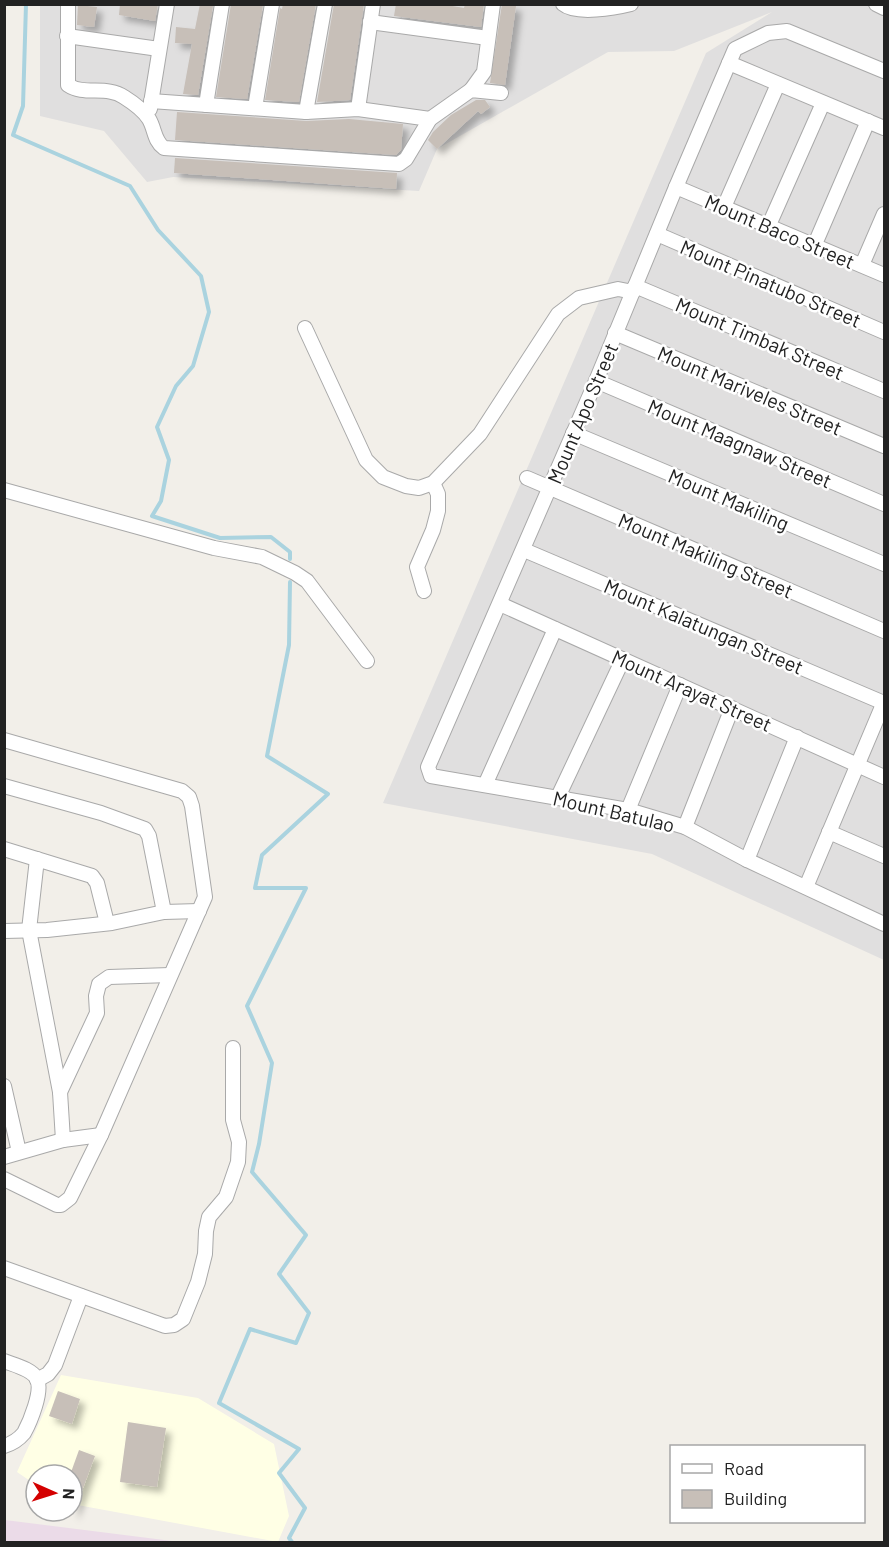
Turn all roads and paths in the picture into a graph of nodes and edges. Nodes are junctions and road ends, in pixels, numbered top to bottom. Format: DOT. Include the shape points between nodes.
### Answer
graph roads {
  1 [pos="68,4"];
  2 [pos="167,4"];
  3 [pos="222,4"];
  4 [pos="272,4"];
  5 [pos="325,4"];
  6 [pos="373,4"];
  7 [pos="493,4"];
  8 [pos="563,4"];
  9 [pos="876,4"];
  10 [pos="628,5"];
  11 [pos="885,8"];
  12 [pos="370,22"];
  13 [pos="67,36"];
  14 [pos="488,38"];
  15 [pos="159,49"];
  16 [pos="729,63"];
  17 [pos="885,71"];
  18 [pos="778,84"];
  19 [pos="471,90"];
  20 [pos="501,93"];
  21 [pos="151,101"];
  22 [pos="823,103"];
  23 [pos="206,105"];
  24 [pos="255,108"];
  25 [pos="358,109"];
  26 [pos="306,112"];
  27 [pos="148,118"];
  28 [pos="430,119"];
  29 [pos="868,121"];
  30 [pos="885,128"];
  31 [pos="676,187"];
  32 [pos="724,207"];
  33 [pos="885,214"];
  34 [pos="769,225"];
  35 [pos="657,234"];
  36 [pos="814,244"];
  37 [pos="862,265"];
  38 [pos="885,275"];
  39 [pos="634,289"];
  40 [pos="305,328"];
  41 [pos="885,332"];
  42 [pos="615,333"];
  43 [pos="596,381"];
  44 [pos="885,391"];
  45 [pos="573,433"];
  46 [pos="885,446"];
  47 [pos="527,478"];
  48 [pos="433,483"];
  49 [pos="550,488"];
  50 [pos="4,490"];
  51 [pos="885,504"];
  52 [pos="524,550"];
  53 [pos="885,564"];
  54 [pos="424,591"];
  55 [pos="500,604"];
  56 [pos="555,629"];
  57 [pos="885,631"];
  58 [pos="622,659"];
  59 [pos="367,661"];
  60 [pos="681,685"];
  61 [pos="884,702"];
  62 [pos="732,708"];
  63 [pos="797,737"];
  64 [pos="4,740"];
  65 [pos="858,765"];
  66 [pos="431,776"];
  67 [pos="885,777"];
  68 [pos="485,785"];
  69 [pos="4,786"];
  70 [pos="558,797"];
  71 [pos="628,810"];
  72 [pos="685,827"];
  73 [pos="829,832"];
  74 [pos="4,849"];
  75 [pos="885,856"];
  76 [pos="37,859"];
  77 [pos="747,860"];
  78 [pos="806,887"];
  79 [pos="199,911"];
  80 [pos="164,912"];
  81 [pos="107,923"];
  82 [pos="885,924"];
  83 [pos="29,930"];
  84 [pos="4,931"];
  85 [pos="170,975"];
  86 [pos="233,1048"];
  87 [pos="4,1086"];
  88 [pos="60,1092"];
  89 [pos="100,1135"];
  90 [pos="63,1140"];
  91 [pos="18,1152"];
  92 [pos="4,1157"];
  93 [pos="4,1179"];
  94 [pos="4,1268"];
  95 [pos="81,1296"];
  96 [pos="4,1361"];
  97 [pos="37,1380"];
  98 [pos="4,1446"];
  1 -- 13 [label="street"];
  2 -- 15 [label="street"];
  3 -- 23 [label="street"];
  4 -- 24 [label="street"];
  5 -- 26 [label="street"];
  6 -- 12 [label="street"];
  7 -- 14 [label="street"];
  8 -- 10 [label="street" via="587,10"];
  9 -- 11 [label="street"];
  12 -- 14 [label="street"];
  12 -- 25 [label="street"];
  13 -- 15 [label="street"];
  13 -- 27 [label="street" via="68,85 79,90 120,94"];
  14 -- 19 [label="street" via="484,72"];
  15 -- 21 [label="street"];
  16 -- 17 [label="street, Mount Apo Street" via="735,49 768,33 787,31"];
  16 -- 18 [label="street"];
  16 -- 31 [label="street, Mount Apo Street"];
  18 -- 22 [label="street"];
  18 -- 32 [label="street"];
  19 -- 20 [label="street"];
  19 -- 28 [label="street"];
  21 -- 23 [label="street"];
  21 -- 27 [label="street"];
  22 -- 29 [label="street"];
  22 -- 34 [label="street"];
  23 -- 24 [label="street"];
  24 -- 26 [label="street"];
  25 -- 26 [label="street"];
  25 -- 28 [label="street"];
  27 -- 28 [label="street" via="157,142 164,148 399,164"];
  29 -- 30 [label="street"];
  29 -- 36 [label="street"];
  31 -- 32 [label="street, Mount Baco Street"];
  31 -- 35 [label="street, Mount Apo Street"];
  32 -- 34 [label="street, Mount Baco Street"];
  33 -- 37 [label="street"];
  34 -- 36 [label="street, Mount Baco Street"];
  35 -- 39 [label="street, Mount Apo Street"];
  35 -- 41 [label="street, Mount Pinatubo Street"];
  36 -- 37 [label="street, Mount Baco Street"];
  37 -- 38 [label="street, Mount Baco Street"];
  39 -- 42 [label="street, Mount Apo Street"];
  39 -- 44 [label="street, Mount Timbak Street"];
  39 -- 48 [label="street" via="579,298 558,314 480,434"];
  40 -- 48 [label="street" via="366,460 383,477 406,486 419,488"];
  42 -- 43 [label="street, Mount Apo Street"];
  42 -- 46 [label="street, Mount Mariveles Street"];
  43 -- 45 [label="street, Mount Apo Street"];
  43 -- 51 [label="street, Mount Maagnaw Street"];
  45 -- 49 [label="street, Mount Apo Street"];
  45 -- 53 [label="street, Mount Makiling"];
  47 -- 49 [label="street, Mount Makiling Street"];
  48 -- 54 [label="street" via="438,511 417,567"];
  49 -- 52 [label="street, Mount Apo Street"];
  49 -- 57 [label="street, Mount Makiling Street"];
  50 -- 59 [label="street" via="214,548 262,557 307,581"];
  52 -- 55 [label="street, Mount Apo Street"];
  52 -- 61 [label="street, Mount Kalatungan Street"];
  55 -- 56 [label="street, Mount Arayat Street"];
  55 -- 66 [label="street, Mount Apo Street" via="428,767"];
  56 -- 58 [label="street, Mount Arayat Street"];
  56 -- 68 [label="street"];
  58 -- 60 [label="street, Mount Arayat Street"];
  58 -- 70 [label="street"];
  60 -- 62 [label="street, Mount Arayat Street"];
  60 -- 71 [label="street"];
  61 -- 65 [label="street"];
  62 -- 63 [label="street, Mount Arayat Street"];
  62 -- 72 [label="street"];
  63 -- 65 [label="street, Mount Arayat Street"];
  63 -- 77 [label="street"];
  64 -- 79 [label="street" via="182,791 189,797 205,897"];
  65 -- 67 [label="street, Mount Arayat Street"];
  65 -- 73 [label="street"];
  66 -- 68 [label="street, Mount Batulao"];
  68 -- 70 [label="street, Mount Batulao"];
  69 -- 80 [label="street" via="144,829 149,836"];
  70 -- 71 [label="street, Mount Batulao"];
  71 -- 72 [label="street, Mount Batulao"];
  72 -- 77 [label="street, Mount Batulao"];
  73 -- 75 [label="street"];
  73 -- 78 [label="street"];
  74 -- 76 [label="street"];
  76 -- 81 [label="street" via="92,876"];
  76 -- 83 [label="street"];
  77 -- 78 [label="street, Mount Batulao"];
  78 -- 82 [label="street, Mount Batulao"];
  79 -- 80 [label="street"];
  79 -- 85 [label="street"];
  80 -- 81 [label="street"];
  81 -- 83 [label="street"];
  83 -- 84 [label="street"];
  83 -- 88 [label="street"];
  85 -- 88 [label="street" via="109,977 99,984 97,1013"];
  85 -- 89 [label="street"];
  86 -- 95 [label="street" via="233,1120 239,1142 238,1162 226,1197 210,1217 198,1282 183,1320 165,1326"];
  87 -- 91 [label="street"];
  88 -- 90 [label="street"];
  89 -- 90 [label="street"];
  89 -- 93 [label="street" via="70,1198 61,1205"];
  90 -- 91 [label="street"];
  91 -- 92 [label="street"];
  94 -- 95 [label="street"];
  95 -- 97 [label="street" via="55,1365"];
  96 -- 97 [label="street" via="32,1373"];
  97 -- 98 [label="street" via="37,1400 23,1434"];
}
